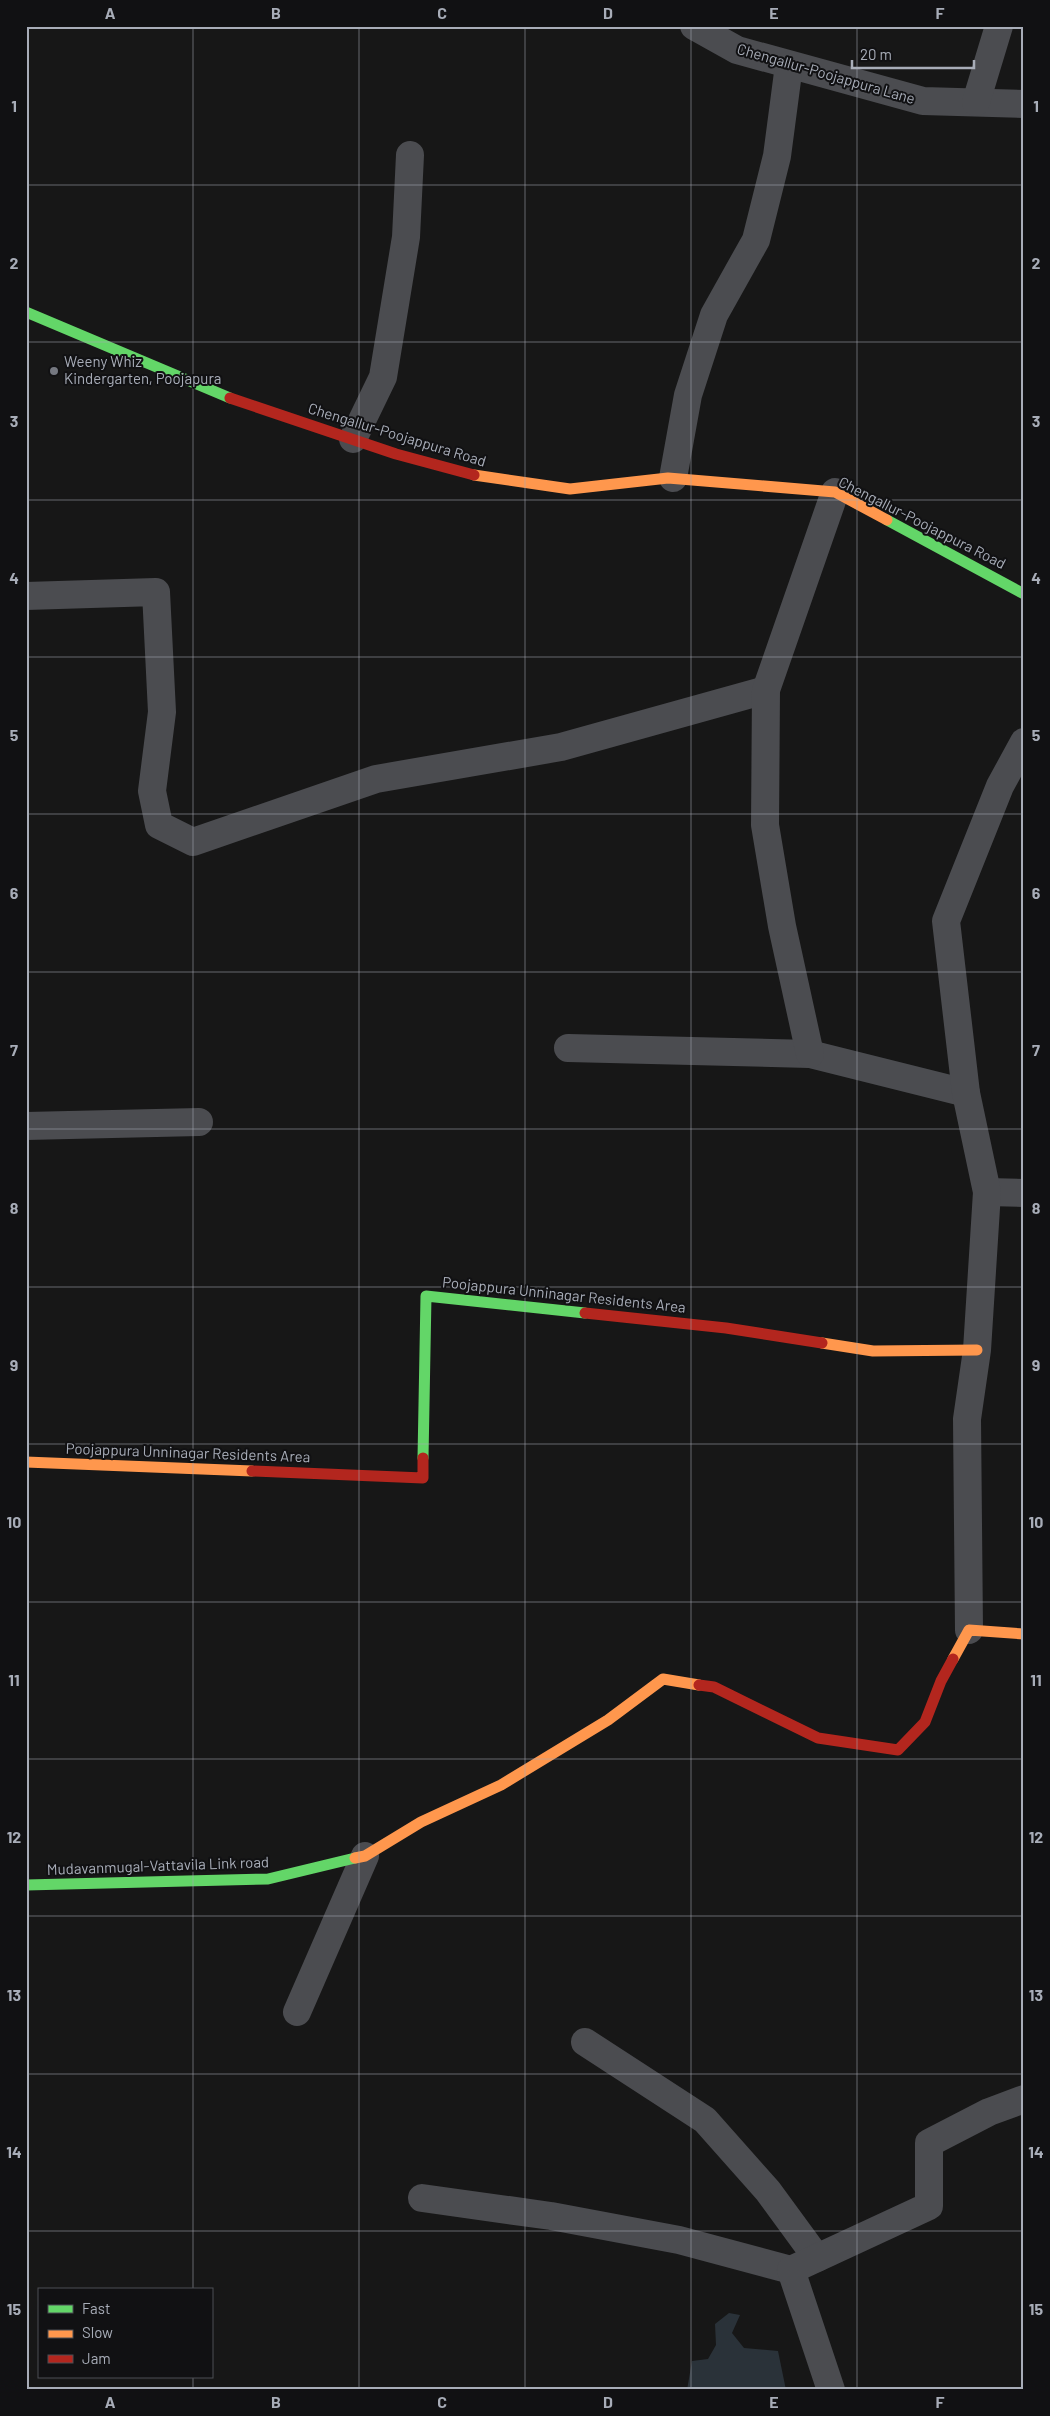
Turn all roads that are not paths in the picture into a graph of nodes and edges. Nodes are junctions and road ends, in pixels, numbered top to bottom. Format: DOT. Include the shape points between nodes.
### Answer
graph roads {
  1 [pos="694,26"];
  2 [pos="999,26"];
  3 [pos="789,65"];
  4 [pos="976,102"];
  5 [pos="1024,104"];
  6 [pos="410,155"];
  7 [pos="26,312"];
  8 [pos="353,439"];
  9 [pos="673,478"];
  10 [pos="835,492"];
  11 [pos="1024,594"];
  12 [pos="26,596"];
  13 [pos="766,690"];
  14 [pos="1024,742"];
  15 [pos="568,1048"];
  16 [pos="810,1054"];
  17 [pos="966,1093"];
  18 [pos="199,1122"];
  19 [pos="26,1126"];
  20 [pos="987,1192"];
  21 [pos="1024,1193"];
  22 [pos="977,1350"];
  23 [pos="26,1462"];
  24 [pos="969,1630"];
  25 [pos="1024,1634"];
  26 [pos="365,1856"];
  27 [pos="26,1885"];
  28 [pos="297,2012"];
  29 [pos="585,2042"];
  30 [pos="1024,2100"];
  31 [pos="422,2198"];
  32 [pos="817,2258"];
  33 [pos="791,2270"];
  34 [pos="831,2390"];
  1 -- 3 [label="street, Chengallur-Poojappura Lane" via="737,50"];
  2 -- 4 [label="street"];
  3 -- 4 [label="street, Chengallur-Poojappura Lane" via="923,101"];
  3 -- 9 [label="street" via="777,156 756,240 714,316 688,395"];
  4 -- 5 [label="street, Chengallur-Poojappura Lane"];
  6 -- 8 [label="street" via="406,237 384,377"];
  7 -- 8 [label="street, Chengallur-Poojappura Road" via="220,394"];
  8 -- 9 [label="street, Chengallur-Poojappura Road" via="486,478 570,489"];
  9 -- 10 [label="street, Chengallur-Poojappura Road"];
  10 -- 11 [label="street, Chengallur-Poojappura Road"];
  10 -- 13 [label="street"];
  12 -- 13 [label="street" via="156,592 162,712 152,791 159,825 193,842 376,779 561,747"];
  13 -- 16 [label="street" via="765,825 782,926"];
  14 -- 17 [label="street" via="1000,786 946,921"];
  15 -- 16 [label="street"];
  16 -- 17 [label="street"];
  17 -- 20 [label="street"];
  18 -- 19 [label="street"];
  20 -- 21 [label="street"];
  20 -- 22 [label="street"];
  22 -- 23 [label="street, Poojappura Unninagar Residents Area" via="873,1351 726,1328 426,1296 423,1478"];
  22 -- 24 [label="street" via="967,1419"];
  24 -- 25 [label="street"];
  24 -- 26 [label="street, Mudavanmugal-Vattavila Link road" via="941,1680 925,1722 898,1750 818,1738 714,1686 663,1679 608,1720 501,1785 421,1822"];
  26 -- 27 [label="street, Mudavanmugal-Vattavila Link road" via="268,1879"];
  26 -- 28 [label="street"];
  29 -- 32 [label="street" via="705,2120 768,2191"];
  30 -- 32 [label="street" via="989,2112 929,2143 929,2206"];
  31 -- 33 [label="street" via="552,2216 679,2240"];
  32 -- 33 [label="street"];
  33 -- 34 [label="street"];
}
